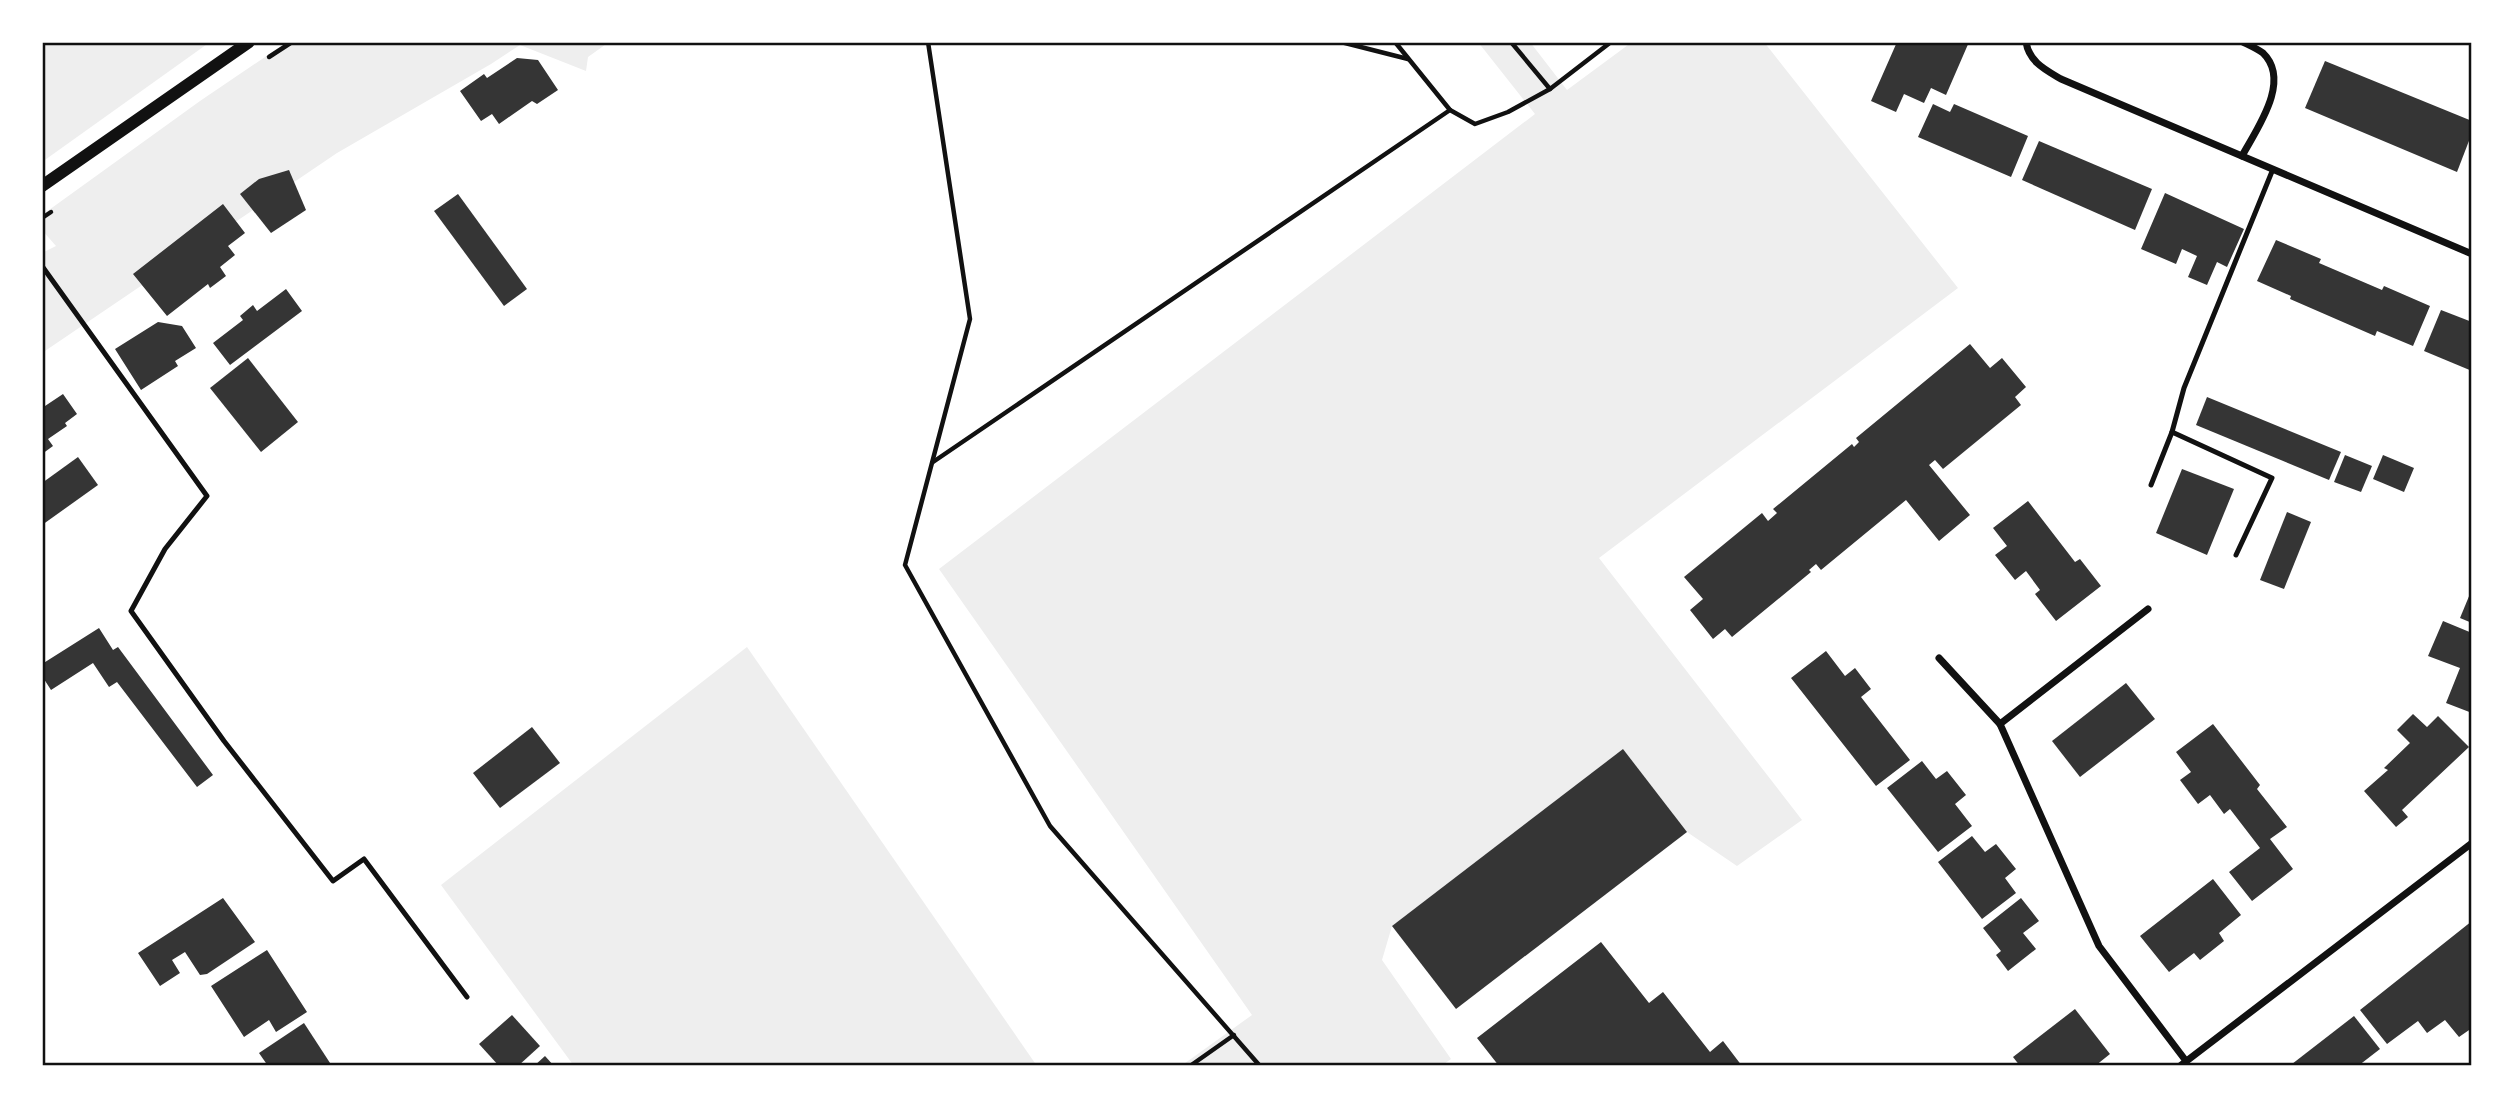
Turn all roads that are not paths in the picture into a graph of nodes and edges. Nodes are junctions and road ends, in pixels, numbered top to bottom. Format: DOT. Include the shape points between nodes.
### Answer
graph roads {
  1 [pos="248,42"];
  2 [pos="2026,42"];
  3 [pos="2243,42"];
  4 [pos="2242,156"];
  5 [pos="2273,169"];
  6 [pos="42,186"];
  7 [pos="2472,254"];
  8 [pos="42,266"];
  9 [pos="2172,432"];
  10 [pos="2151,485"];
  11 [pos="2236,555"];
  12 [pos="2148,609"];
  13 [pos="1939,658"];
  14 [pos="2000,724"];
  15 [pos="2472,843"];
  16 [pos="467,997"];
  17 [pos="2183,1064"];
  1 -- 6 [label="street"];
  2 -- 4 [label="street" via="2029,55 2061,79"];
  3 -- 4 [label="street" via="2263,54 2272,69 2274,87"];
  4 -- 5 [label="street"];
  5 -- 7 [label="street"];
  5 -- 9 [label="lane" via="2183,388"];
  8 -- 16 [label="lane" via="207,496 165,549 131,611 333,881 364,859"];
  9 -- 10 [label="lane"];
  9 -- 11 [label="lane" via="2272,478"];
  12 -- 14 [label="street"];
  13 -- 14 [label="street"];
  14 -- 17 [label="street" via="2099,946"];
  15 -- 17 [label="street"];
}
